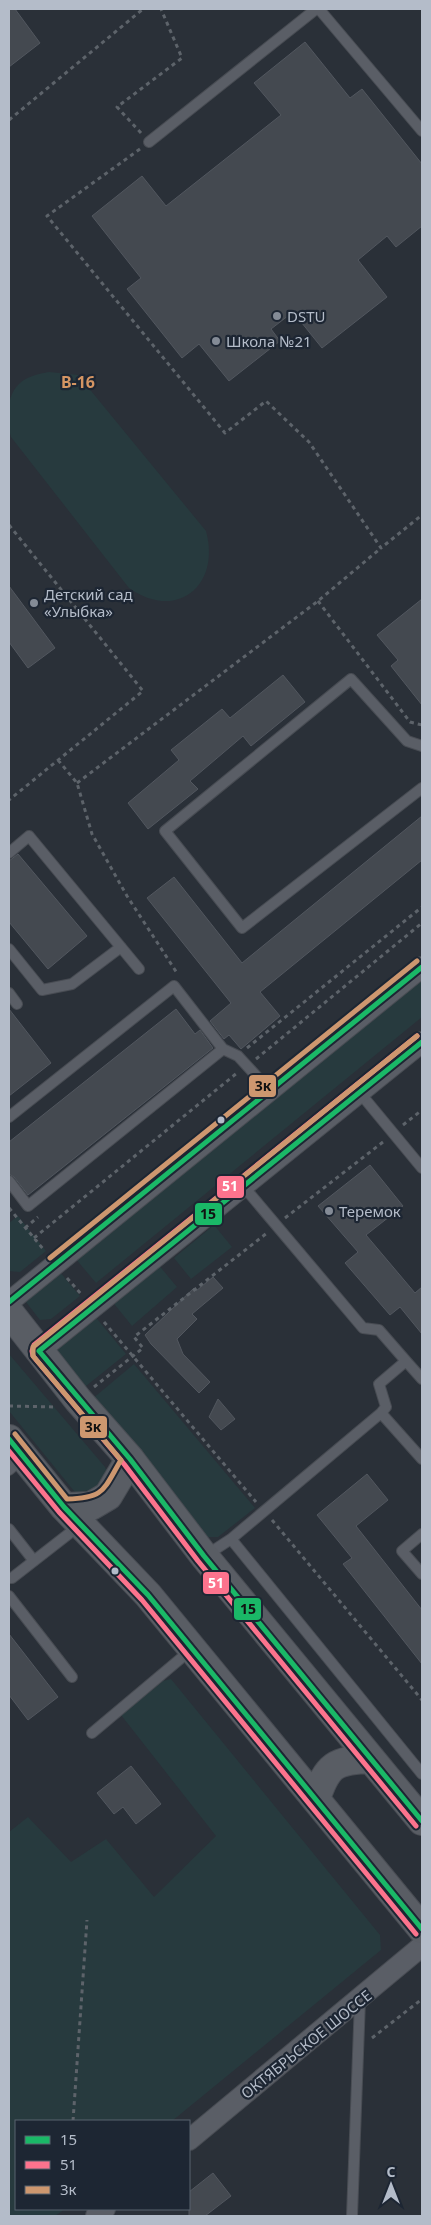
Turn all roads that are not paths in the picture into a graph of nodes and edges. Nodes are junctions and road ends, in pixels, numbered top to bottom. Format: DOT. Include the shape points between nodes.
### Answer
graph roads {
  1 [pos="317,9"];
  2 [pos="422,131"];
  3 [pos="149,142"];
  4 [pos="422,746"];
  5 [pos="422,788"];
  6 [pos="9,853"];
  7 [pos="121,947"];
  8 [pos="9,949"];
  9 [pos="422,966"];
  10 [pos="139,969"];
  11 [pos="9,993"];
  12 [pos="17,1004"];
  13 [pos="422,1042"];
  14 [pos="223,1049"];
  15 [pos="270,1090"];
  16 [pos="360,1093"];
  17 [pos="9,1117"];
  18 [pos="422,1168"];
  19 [pos="9,1181"];
  20 [pos="244,1187"];
  21 [pos="9,1302"];
  22 [pos="9,1312"];
  23 [pos="39,1351"];
  24 [pos="406,1360"];
  25 [pos="422,1380"];
  26 [pos="381,1413"];
  27 [pos="14,1456"];
  28 [pos="130,1459"];
  29 [pos="422,1459"];
  30 [pos="72,1516"];
  31 [pos="9,1529"];
  32 [pos="422,1534"];
  33 [pos="231,1539"];
  34 [pos="204,1556"];
  35 [pos="34,1561"];
  36 [pos="422,1574"];
  37 [pos="9,1578"];
  38 [pos="9,1596"];
  39 [pos="192,1648"];
  40 [pos="72,1677"];
  41 [pos="92,1732"];
  42 [pos="371,1759"];
  43 [pos="422,1774"];
  44 [pos="316,1799"];
  45 [pos="422,1821"];
  46 [pos="422,1929"];
  47 [pos="422,1946"];
  48 [pos="360,2000"];
  49 [pos="190,2139"];
  50 [pos="352,2216"];
  1 -- 2 [label="lane"];
  1 -- 3 [label="lane"];
  4 -- 5 [label="lane" via="407,741 351,679 165,832 242,928"];
  6 -- 7 [label="lane" via="29,836"];
  7 -- 8 [label="lane" via="72,984 42,990"];
  7 -- 10 [label="lane"];
  9 -- 15 [label="street"];
  11 -- 12 [label="lane"];
  13 -- 16 [label="street"];
  14 -- 15 [label="lane" via="238,1056"];
  14 -- 17 [label="lane" via="174,986"];
  14 -- 19 [label="lane" via="28,1206"];
  15 -- 21 [label="street"];
  16 -- 18 [label="lane"];
  16 -- 20 [label="street"];
  20 -- 23 [label="street"];
  20 -- 24 [label="lane" via="363,1328 379,1330"];
  22 -- 23 [label="main road"];
  23 -- 28 [label="main road"];
  24 -- 25 [label="lane"];
  24 -- 26 [label="lane" via="379,1384 386,1407"];
  26 -- 29 [label="lane"];
  26 -- 33 [label="lane"];
  27 -- 30 [label="main road"];
  28 -- 30 [label="main road" via="108,1496"];
  28 -- 34 [label="main road"];
  30 -- 35 [label="lane"];
  30 -- 39 [label="main road" via="148,1595"];
  31 -- 35 [label="lane"];
  32 -- 36 [label="lane" via="402,1551"];
  33 -- 34 [label="lane"];
  33 -- 43 [label="lane"];
  34 -- 42 [label="main road"];
  35 -- 37 [label="lane"];
  38 -- 40 [label="lane"];
  39 -- 41 [label="lane"];
  39 -- 44 [label="main road"];
  42 -- 44 [label="main road" via="351,1760 334,1766 323,1778"];
  42 -- 45 [label="main road"];
  44 -- 46 [label="main road"];
  47 -- 48 [label="street, ОКТЯБРЬСКОЕ ШОССЕ"];
  48 -- 49 [label="street, ОКТЯБРЬСКОЕ ШОССЕ"];
  48 -- 50 [label="lane"];
}
